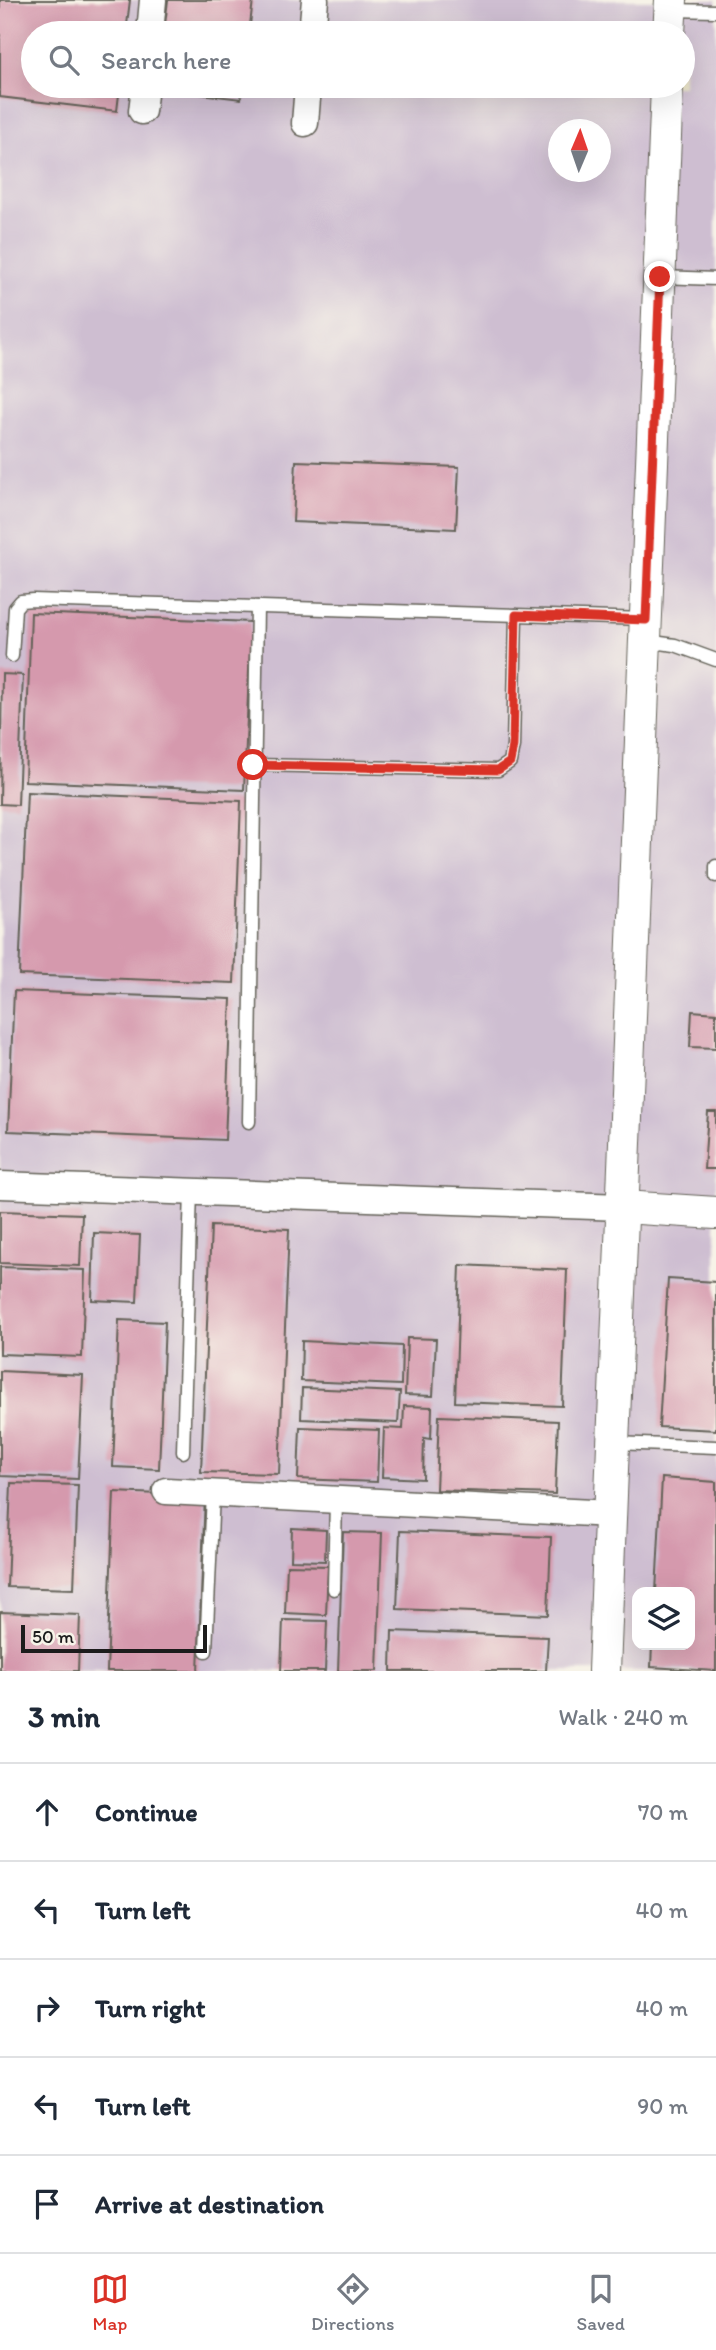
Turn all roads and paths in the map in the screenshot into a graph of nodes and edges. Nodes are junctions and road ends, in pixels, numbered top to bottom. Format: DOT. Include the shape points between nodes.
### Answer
graph roads {
  1 [pos="153,0"];
  2 [pos="315,0"];
  3 [pos="716,11"];
  4 [pos="670,14"];
  5 [pos="151,21"];
  6 [pos="313,21"];
  7 [pos="307,98"];
  8 [pos="667,98"];
  9 [pos="305,123"];
  10 [pos="660,277"];
  11 [pos="716,279"];
  12 [pos="257,607"];
  13 [pos="516,615"];
  14 [pos="646,630"];
  15 [pos="12,656"];
  16 [pos="716,660"];
  17 [pos="253,765"];
  18 [pos="716,866"];
  19 [pos="716,876"];
  20 [pos="249,1122"];
  21 [pos="0,1185"];
  22 [pos="191,1192"];
  23 [pos="623,1207"];
  24 [pos="716,1213"];
  25 [pos="614,1443"];
  26 [pos="716,1447"];
  27 [pos="183,1452"];
  28 [pos="166,1491"];
  29 [pos="213,1493"];
  30 [pos="336,1499"];
  31 [pos="611,1514"];
  32 [pos="334,1589"];
  33 [pos="206,1651"];
  34 [pos="604,1671"];
  1 -- 5 [label="street"];
  2 -- 6 [label="street"];
  3 -- 4 [label="lane"];
  7 -- 9 [label="street"];
  8 -- 10 [label="street"];
  10 -- 11 [label="lane"];
  10 -- 14 [label="street"];
  12 -- 13 [label="lane"];
  12 -- 15 [label="lane" via="20,601 15,608"];
  12 -- 17 [label="lane"];
  13 -- 14 [label="lane"];
  13 -- 17 [label="lane" via="513,746 510,762 498,770"];
  14 -- 16 [label="lane"];
  14 -- 23 [label="street"];
  17 -- 20 [label="lane"];
  18 -- 19 [label="lane"];
  21 -- 22 [label="street"];
  22 -- 23 [label="street"];
  22 -- 27 [label="lane"];
  23 -- 24 [label="street"];
  23 -- 25 [label="street"];
  25 -- 26 [label="lane"];
  25 -- 31 [label="street"];
  28 -- 29 [label="street"];
  29 -- 30 [label="street"];
  29 -- 33 [label="lane"];
  30 -- 31 [label="street"];
  30 -- 32 [label="lane"];
  31 -- 34 [label="street"];
}
